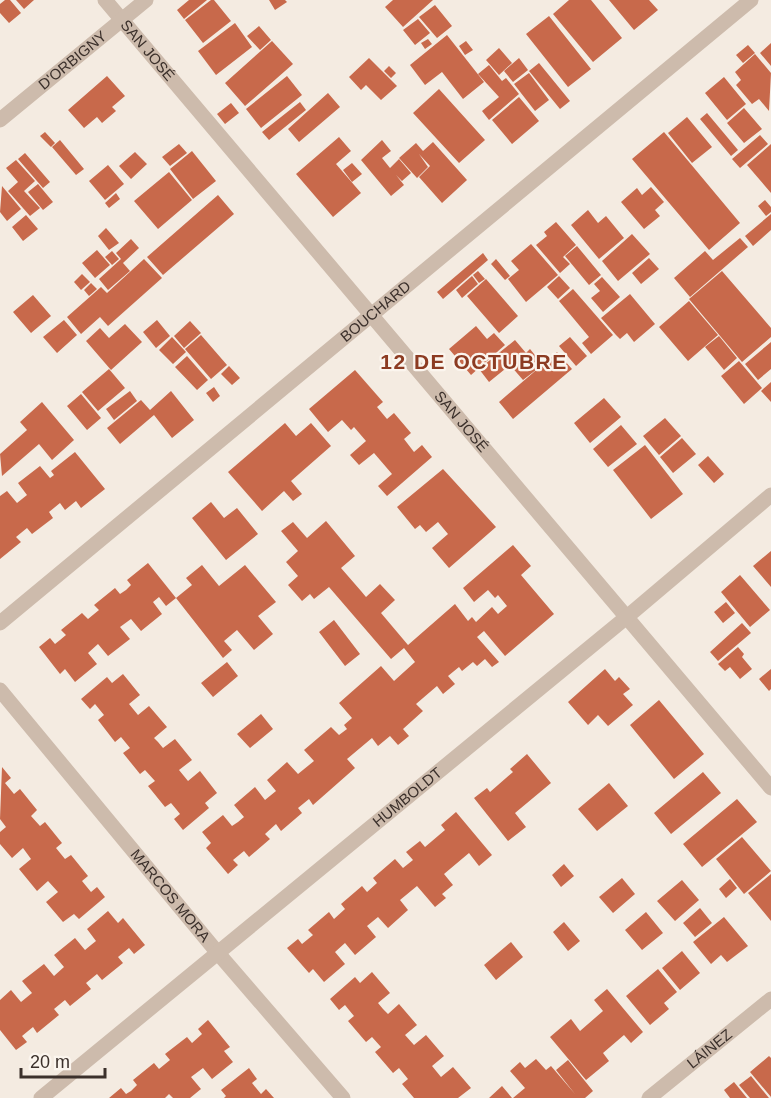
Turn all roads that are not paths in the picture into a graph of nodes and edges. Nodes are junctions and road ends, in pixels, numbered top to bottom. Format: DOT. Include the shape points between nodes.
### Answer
graph roads {
  1 [pos="105,0"];
  2 [pos="146,0"];
  3 [pos="751,0"];
  4 [pos="122,20"];
  5 [pos="0,120"];
  6 [pos="371,317"];
  7 [pos="771,495"];
  8 [pos="628,616"];
  9 [pos="0,623"];
  10 [pos="0,690"];
  11 [pos="771,788"];
  12 [pos="217,952"];
  13 [pos="771,999"];
  14 [pos="41,1098"];
  15 [pos="343,1098"];
  16 [pos="649,1098"];
  1 -- 4 [label="street, SAN JOSÉ"];
  2 -- 4 [label="street, D'ORBIGNY"];
  3 -- 6 [label="street, BOUCHARD"];
  4 -- 5 [label="street, D'ORBIGNY"];
  4 -- 6 [label="street, SAN JOSÉ"];
  6 -- 8 [label="street, SAN JOSÉ"];
  6 -- 9 [label="street, BOUCHARD"];
  7 -- 8 [label="street, HUMBOLDT"];
  8 -- 11 [label="street, SAN JOSÉ"];
  8 -- 12 [label="street, HUMBOLDT"];
  10 -- 12 [label="street, MARCOS MORA"];
  12 -- 14 [label="street, HUMBOLDT"];
  12 -- 15 [label="street, MARCOS MORA"];
  13 -- 16 [label="street, LÁINEZ"];
}
